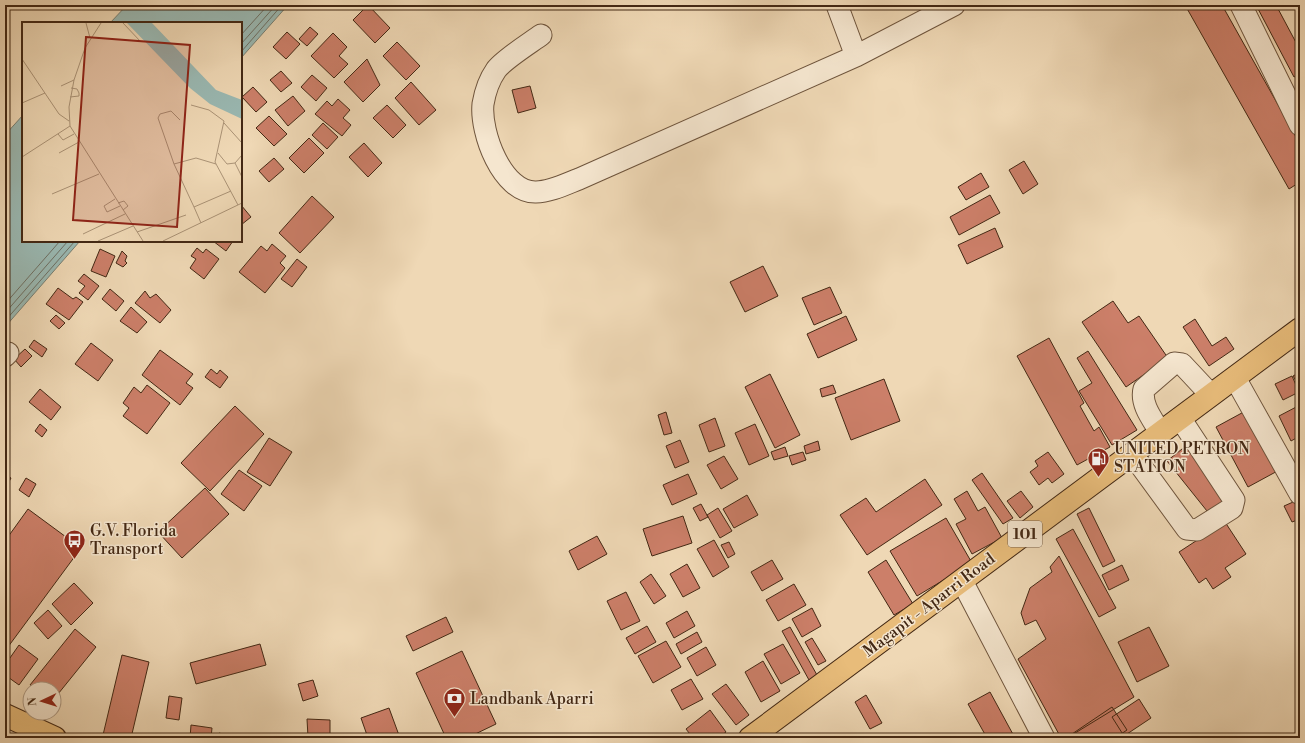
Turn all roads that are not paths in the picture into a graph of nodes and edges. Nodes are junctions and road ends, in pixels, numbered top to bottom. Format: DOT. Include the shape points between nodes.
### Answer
graph roads {
  1 [pos="837,5"];
  2 [pos="954,5"];
  3 [pos="1241,5"];
  4 [pos="541,35"];
  5 [pos="856,56"];
  6 [pos="1300,125"];
  7 [pos="1300,329"];
  8 [pos="1235,378"];
  9 [pos="1211,395"];
  10 [pos="1180,418"];
  11 [pos="1160,432"];
  12 [pos="1132,455"];
  13 [pos="1300,494"];
  14 [pos="962,581"];
  15 [pos="5,715"];
  16 [pos="55,738"];
  17 [pos="750,738"];
  18 [pos="1044,738"];
  1 -- 5 [label="street"];
  2 -- 5 [label="street"];
  3 -- 6 [label="street"];
  4 -- 5 [label="street" via="496,69 486,88 483,105 485,131 493,152 509,180 519,189 536,192 552,189 579,178"];
  7 -- 8 [label="main road, Magapit - Aparri Road / 101"];
  8 -- 9 [label="main road, Magapit - Aparri Road / 101"];
  8 -- 13 [label="street"];
  9 -- 10 [label="main road, Magapit - Aparri Road / 101"];
  9 -- 11 [label="street" via="1182,364 1174,364 1144,390 1142,395"];
  10 -- 11 [label="main road, Magapit - Aparri Road / 101"];
  10 -- 12 [label="street" via="1234,500 1232,508 1197,530 1187,529"];
  11 -- 12 [label="main road, Magapit - Aparri Road / 101"];
  12 -- 14 [label="main road, Magapit - Aparri Road / 101"];
  14 -- 17 [label="main road, Magapit - Aparri Road / 101"];
  14 -- 18 [label="street"];
  15 -- 16 [label="main road"];
}
